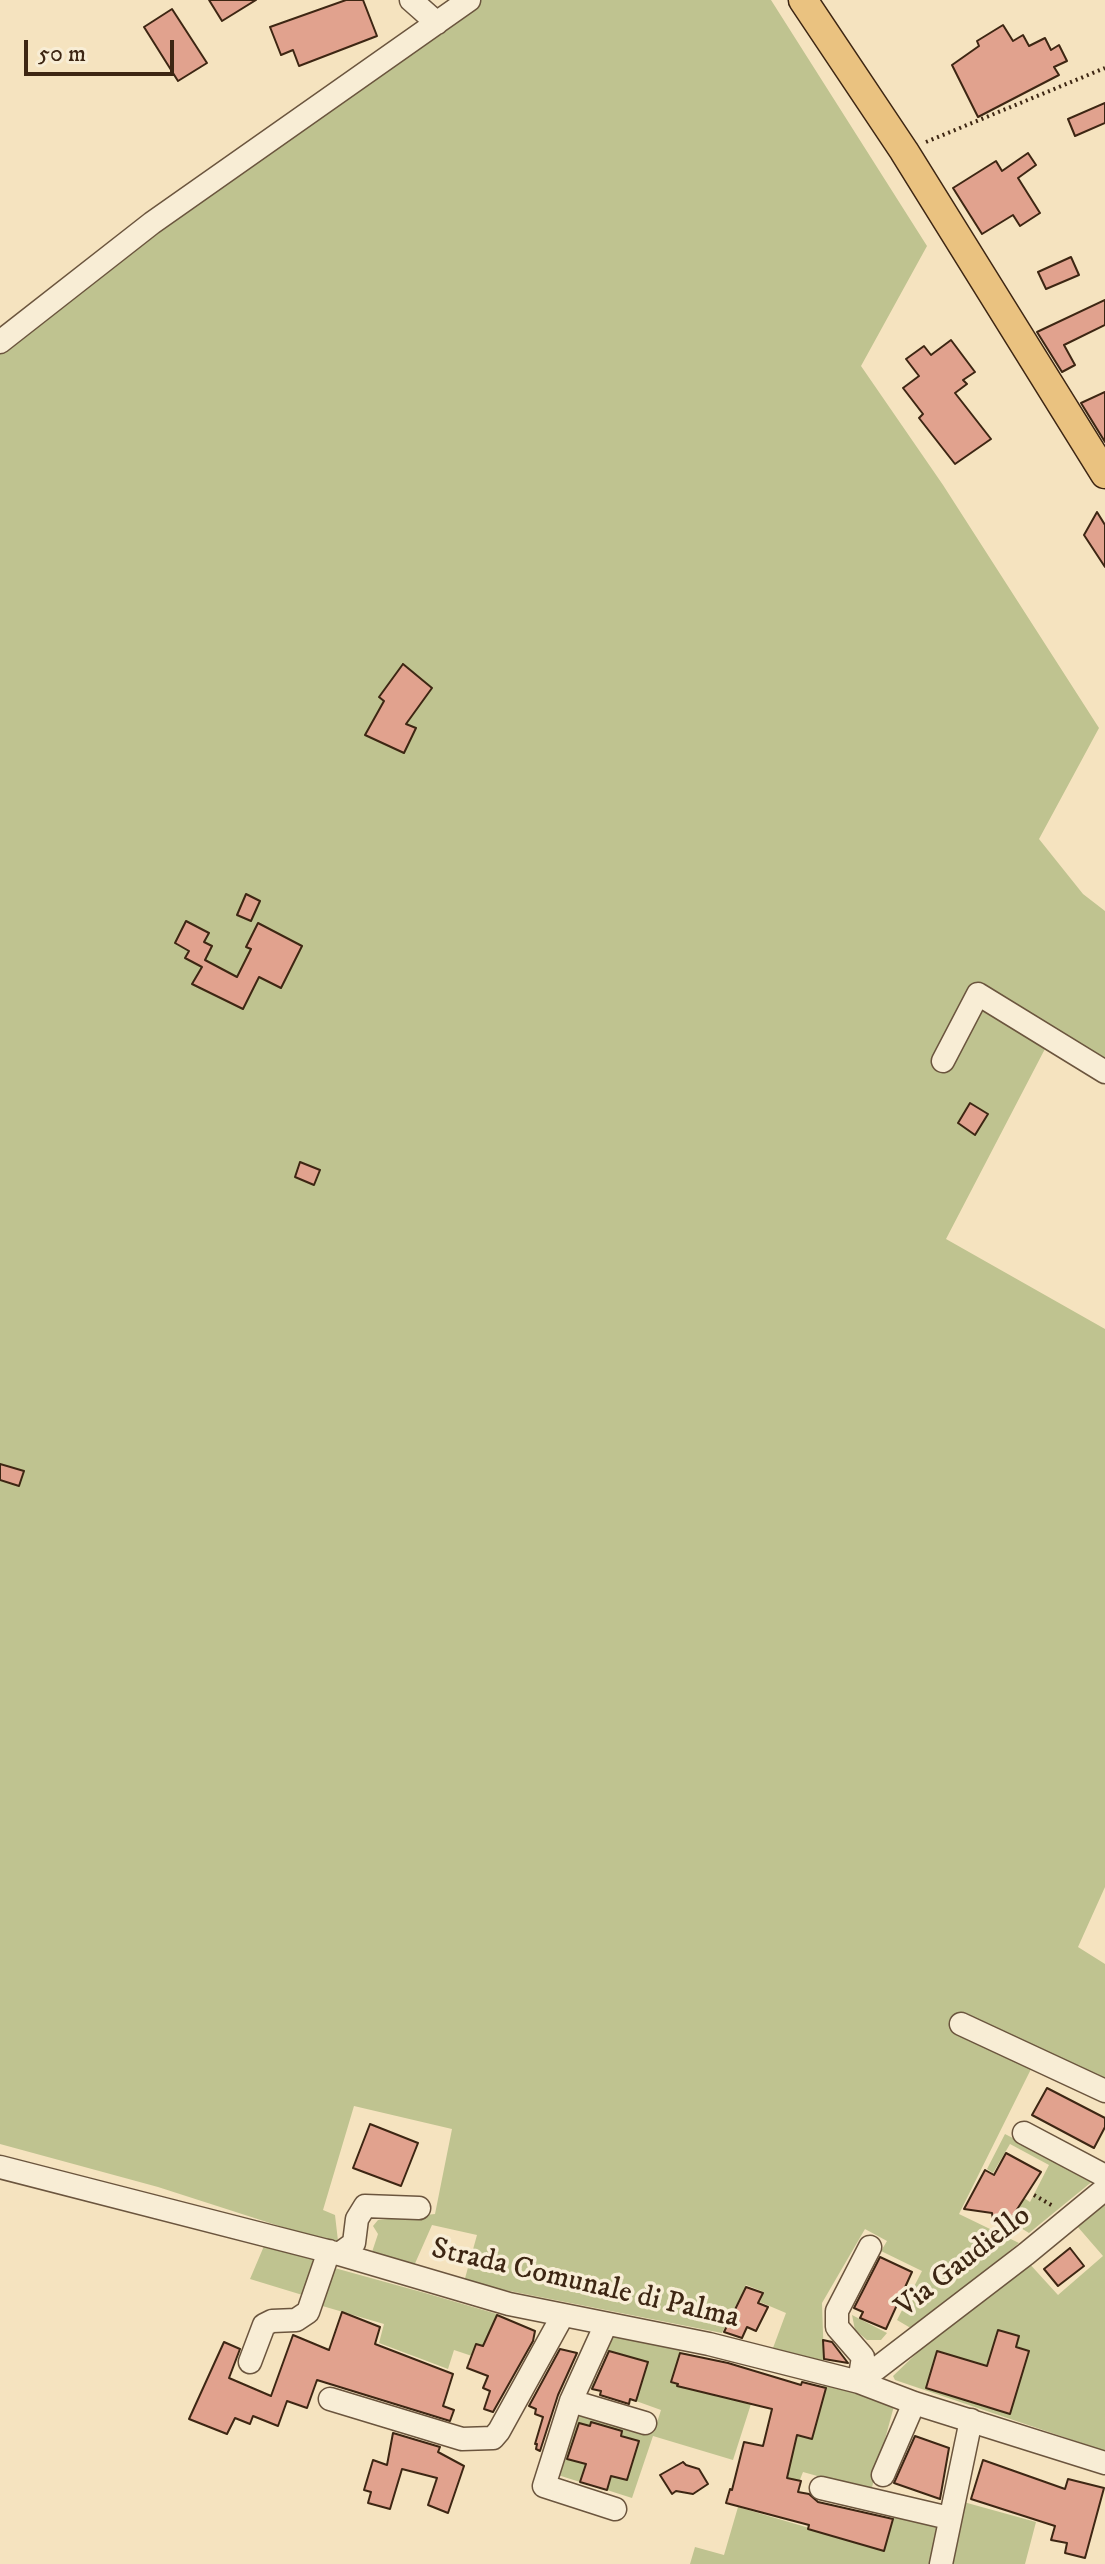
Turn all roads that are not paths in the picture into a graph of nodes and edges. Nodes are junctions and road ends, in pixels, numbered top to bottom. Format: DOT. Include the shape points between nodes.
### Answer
graph roads {
  1 [pos="411,0"];
  2 [pos="469,0"];
  3 [pos="803,0"];
  4 [pos="437,23"];
  5 [pos="0,342"];
  6 [pos="1105,474"];
  7 [pos="943,1061"];
  8 [pos="1105,1072"];
  9 [pos="961,2024"];
  10 [pos="1105,2091"];
  11 [pos="1024,2133"];
  12 [pos="0,2167"];
  13 [pos="1105,2176"];
  14 [pos="1105,2189"];
  15 [pos="419,2208"];
  16 [pos="870,2247"];
  17 [pos="334,2252"];
  18 [pos="563,2315"];
  19 [pos="606,2324"];
  20 [pos="250,2362"];
  21 [pos="859,2382"];
  22 [pos="330,2399"];
  23 [pos="571,2401"];
  24 [pos="914,2403"];
  25 [pos="971,2420"];
  26 [pos="645,2423"];
  27 [pos="1105,2463"];
  28 [pos="883,2475"];
  29 [pos="821,2488"];
  30 [pos="615,2509"];
  31 [pos="949,2518"];
  32 [pos="941,2564"];
  1 -- 4 [label="street"];
  2 -- 4 [label="street"];
  3 -- 6 [label="main road" via="904,151"];
  4 -- 5 [label="street" via="152,223"];
  7 -- 8 [label="street" via="978,994"];
  9 -- 10 [label="street"];
  11 -- 13 [label="street"];
  12 -- 17 [label="street, Strada Comunale di Palma"];
  14 -- 21 [label="street, Via Gaudiello"];
  15 -- 17 [label="street" via="365,2206 354,2243"];
  16 -- 21 [label="street" via="837,2311 837,2327 863,2357"];
  17 -- 18 [label="street, Strada Comunale di Palma"];
  17 -- 20 [label="street" via="308,2312 296,2320 264,2325"];
  18 -- 19 [label="street, Strada Comunale di Palma"];
  18 -- 22 [label="street" via="493,2438 462,2439"];
  19 -- 21 [label="street, Strada Comunale di Palma"];
  19 -- 23 [label="street"];
  21 -- 24 [label="street, Strada Comunale di Palma"];
  23 -- 26 [label="street"];
  23 -- 30 [label="street" via="544,2486"];
  24 -- 25 [label="street, Strada Comunale di Palma"];
  24 -- 28 [label="street"];
  25 -- 27 [label="street, Strada Comunale di Palma"];
  25 -- 31 [label="street"];
  29 -- 31 [label="street"];
  31 -- 32 [label="street"];
}
